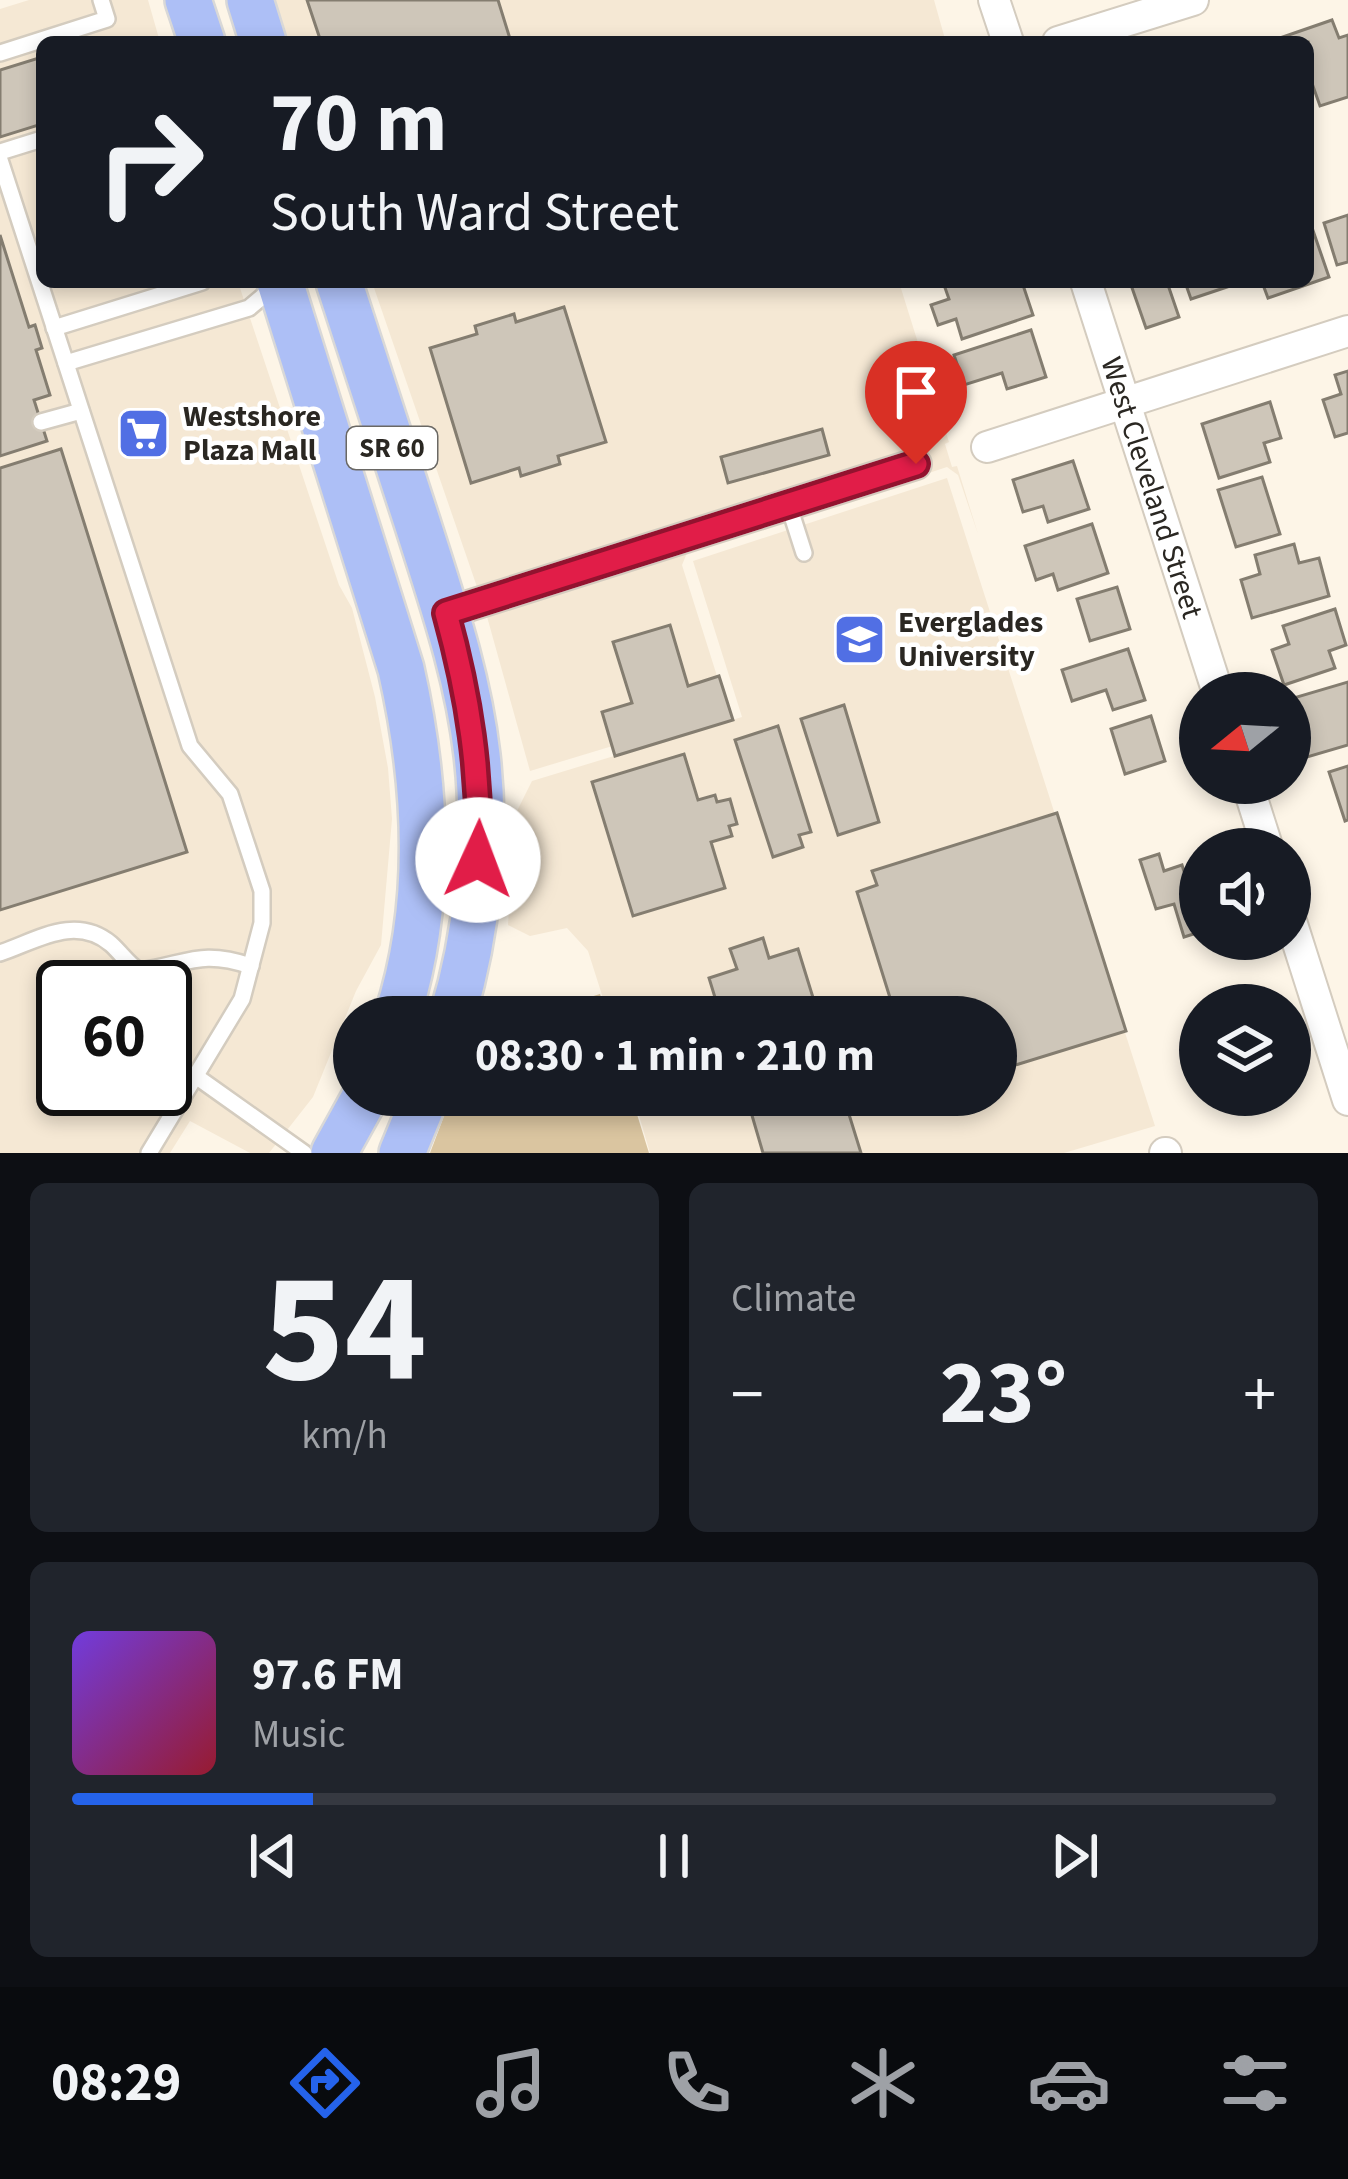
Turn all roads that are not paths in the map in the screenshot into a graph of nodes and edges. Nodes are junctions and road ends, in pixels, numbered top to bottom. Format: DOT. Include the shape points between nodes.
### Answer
graph roads {
  1 [pos="101,0"];
  2 [pos="188,0"];
  3 [pos="250,0"];
  4 [pos="994,0"];
  5 [pos="1193,0"];
  6 [pos="54,36"];
  7 [pos="200,36"];
  8 [pos="261,36"];
  9 [pos="1006,36"];
  10 [pos="1077,36"];
  11 [pos="36,42"];
  12 [pos="0,53"];
  13 [pos="36,141"];
  14 [pos="0,156"];
  15 [pos="4,184"];
  16 [pos="36,276"];
  17 [pos="40,288"];
  18 [pos="180,288"];
  19 [pos="272,288"];
  20 [pos="281,288"];
  21 [pos="341,288"];
  22 [pos="1088,288"];
  23 [pos="54,328"];
  24 [pos="1348,331"];
  25 [pos="66,363"];
  26 [pos="1124,401"];
  27 [pos="81,410"];
  28 [pos="41,422"];
  29 [pos="987,447"];
  30 [pos="916,464"];
  31 [pos="788,503"];
  32 [pos="804,553"];
  33 [pos="366,554"];
  34 [pos="446,613"];
  35 [pos="1211,672"];
  36 [pos="424,851"];
  37 [pos="0,953"];
  38 [pos="1303,960"];
  39 [pos="251,966"];
  40 [pos="402,996"];
  41 [pos="453,996"];
  42 [pos="458,996"];
  43 [pos="197,1077"];
  44 [pos="1348,1099"];
  45 [pos="354,1116"];
  46 [pos="417,1116"];
  47 [pos="149,1153"];
  48 [pos="304,1153"];
  49 [pos="334,1153"];
  50 [pos="402,1153"];
  1 -- 6 [label="lane" via="107,19"];
  2 -- 7 [label="main road"];
  3 -- 8 [label="main road"];
  4 -- 9 [label="street"];
  5 -- 10 [label="street"];
  11 -- 12 [label="lane"];
  13 -- 14 [label="lane"];
  14 -- 15 [label="lane"];
  15 -- 16 [label="lane"];
  17 -- 23 [label="lane"];
  18 -- 23 [label="lane"];
  19 -- 25 [label="lane" via="248,308"];
  20 -- 33 [label="main road, SR 60"];
  21 -- 34 [label="main road, SR 60"];
  22 -- 26 [label="street, West Cleveland Street"];
  23 -- 25 [label="lane"];
  24 -- 26 [label="street"];
  25 -- 27 [label="lane"];
  26 -- 29 [label="street"];
  26 -- 35 [label="street, West Cleveland Street"];
  27 -- 28 [label="lane"];
  27 -- 39 [label="lane" via="190,746 230,794 262,891"];
  30 -- 31 [label="street"];
  31 -- 32 [label="lane"];
  31 -- 34 [label="street"];
  33 -- 34 [label="main road"];
  33 -- 36 [label="main road, SR 60" via="416,734"];
  34 -- 42 [label="main road, SR 60" via="470,710 480,798 475,905"];
  36 -- 40 [label="main road, SR 60"];
  36 -- 41 [label="main road" via="432,926"];
  37 -- 39 [label="lane" via="51,931 77,930 110,943 139,971 203,955"];
  38 -- 44 [label="street"];
  39 -- 43 [label="lane" via="242,999"];
  43 -- 47 [label="lane"];
  43 -- 48 [label="lane"];
  45 -- 49 [label="main road"];
  46 -- 50 [label="main road"];
}
